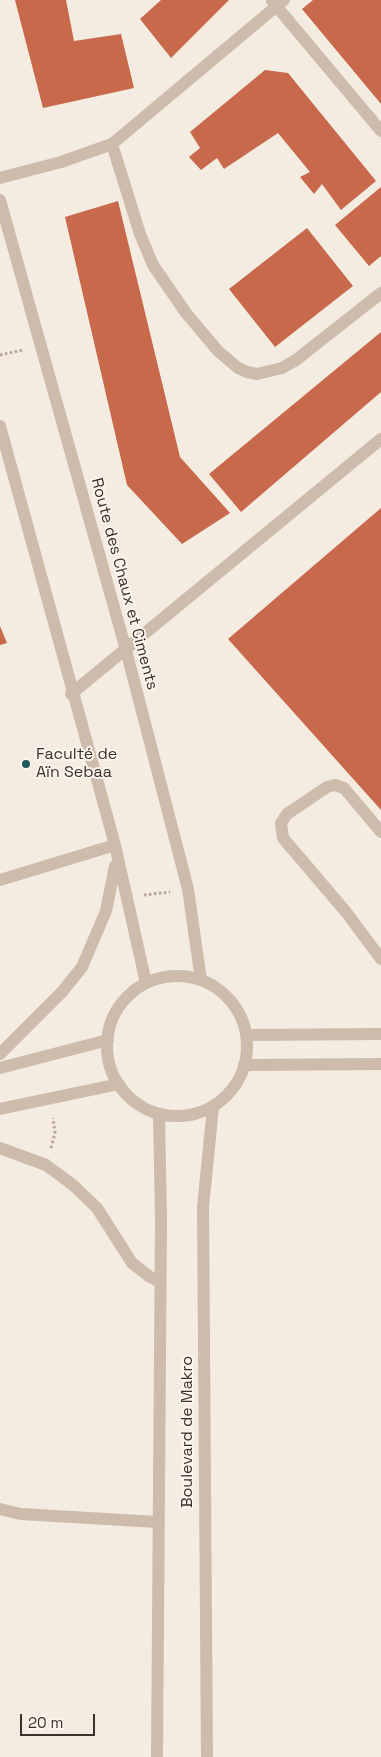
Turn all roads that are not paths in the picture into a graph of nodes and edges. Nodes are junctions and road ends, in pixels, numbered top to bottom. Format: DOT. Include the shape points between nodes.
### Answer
graph roads {
  1 [pos="277,2"];
  2 [pos="381,131"];
  3 [pos="112,144"];
  4 [pos="0,178"];
  5 [pos="0,200"];
  6 [pos="381,293"];
  7 [pos="0,426"];
  8 [pos="381,439"];
  9 [pos="126,650"];
  10 [pos="72,694"];
  11 [pos="381,832"];
  12 [pos="116,851"];
  13 [pos="0,880"];
  14 [pos="381,960"];
  15 [pos="201,980"];
  16 [pos="146,983"];
  17 [pos="381,1034"];
  18 [pos="246,1035"];
  19 [pos="108,1040"];
  20 [pos="0,1054"];
  21 [pos="381,1064"];
  22 [pos="244,1065"];
  23 [pos="0,1068"];
  24 [pos="119,1084"];
  25 [pos="213,1107"];
  26 [pos="0,1109"];
  27 [pos="159,1114"];
  28 [pos="0,1148"];
  29 [pos="160,1282"];
  30 [pos="0,1509"];
  31 [pos="157,1522"];
  32 [pos="157,1757"];
  33 [pos="207,1757"];
  1 -- 2 [label="street"];
  1 -- 3 [label="street"];
  3 -- 4 [label="street" via="70,160"];
  3 -- 6 [label="street" via="153,265 186,313 218,351 238,368 257,374 289,364"];
  5 -- 9 [label="street, Route des Chaux et Ciments"];
  7 -- 10 [label="street"];
  8 -- 9 [label="street"];
  9 -- 10 [label="street"];
  9 -- 15 [label="street, Route des Chaux et Ciments" via="188,889"];
  10 -- 12 [label="street"];
  11 -- 14 [label="street" via="344,788 335,784 287,814 281,823 283,838 346,912"];
  12 -- 13 [label="street"];
  12 -- 16 [label="street"];
  12 -- 20 [label="street" via="106,911 82,967 62,992"];
  15 -- 16 [label="street" via="174,976"];
  15 -- 18 [label="street" via="228,997 237,1010"];
  16 -- 19 [label="street" via="124,1001 110,1024"];
  17 -- 18 [label="street"];
  18 -- 22 [label="street"];
  19 -- 23 [label="street"];
  19 -- 24 [label="street" via="111,1068"];
  21 -- 22 [label="street"];
  22 -- 25 [label="street" via="236,1085"];
  24 -- 26 [label="street"];
  24 -- 27 [label="street" via="134,1102"];
  25 -- 27 [label="street" via="181,1116"];
  25 -- 33 [label="street, Boulevard de Makro" via="203,1207"];
  27 -- 29 [label="street, Boulevard de Makro"];
  28 -- 29 [label="street" via="28,1156 73,1185 97,1208 132,1263"];
  29 -- 31 [label="street, Boulevard de Makro"];
  30 -- 31 [label="street" via="21,1514"];
  31 -- 32 [label="street, Boulevard de Makro"];
}
